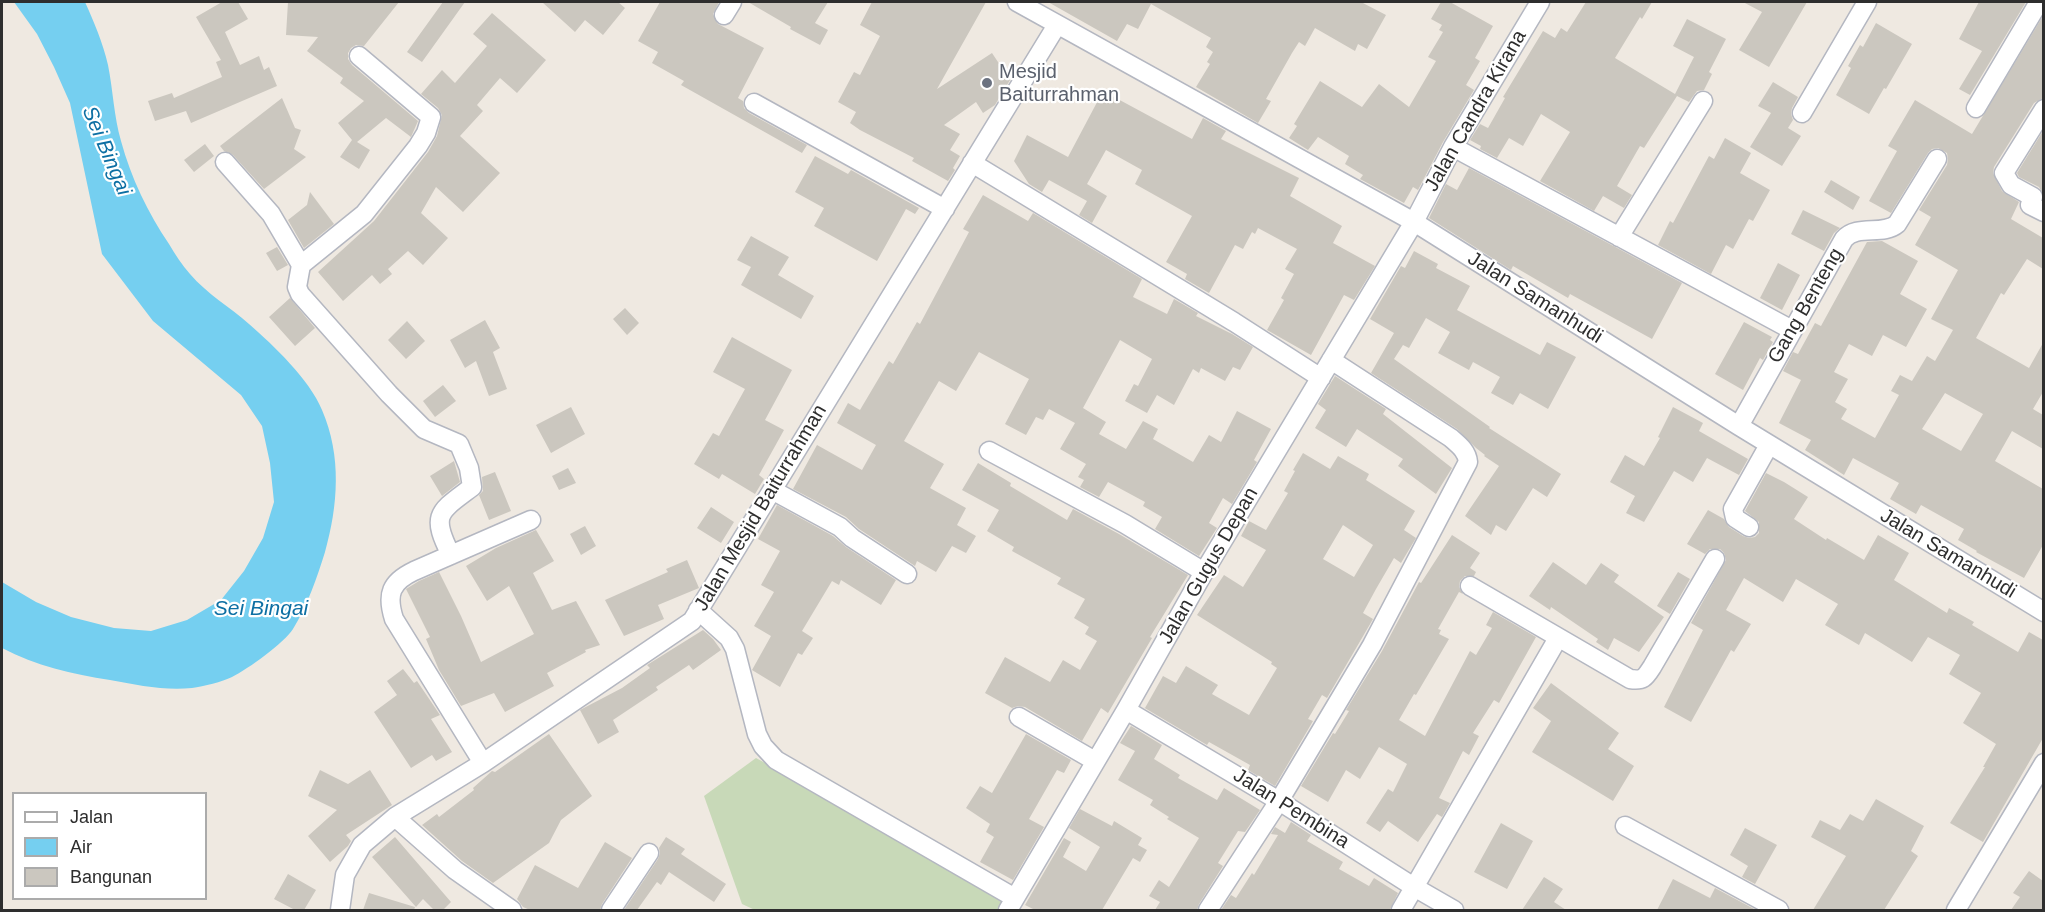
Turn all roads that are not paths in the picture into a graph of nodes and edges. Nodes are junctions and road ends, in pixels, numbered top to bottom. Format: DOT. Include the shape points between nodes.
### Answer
graph roads {
  1 [pos="1017,2"];
  2 [pos="1540,2"];
  3 [pos="1867,2"];
  4 [pos="2039,2"];
  5 [pos="1057,25"];
  6 [pos="359,56"];
  7 [pos="1703,101"];
  8 [pos="754,103"];
  9 [pos="1976,108"];
  10 [pos="2043,109"];
  11 [pos="1802,113"];
  12 [pos="1453,147"];
  13 [pos="1936,159"];
  14 [pos="225,162"];
  15 [pos="972,163"];
  16 [pos="945,209"];
  17 [pos="2043,212"];
  18 [pos="1414,222"];
  19 [pos="1619,237"];
  20 [pos="301,265"];
  21 [pos="1792,330"];
  22 [pos="1331,360"];
  23 [pos="1321,378"];
  24 [pos="1739,426"];
  25 [pos="1769,445"];
  26 [pos="989,451"];
  27 [pos="772,490"];
  28 [pos="531,520"];
  29 [pos="1749,527"];
  30 [pos="451,555"];
  31 [pos="1715,559"];
  32 [pos="1204,572"];
  33 [pos="908,574"];
  34 [pos="1470,586"];
  35 [pos="698,610"];
  36 [pos="2043,612"];
  37 [pos="1558,638"];
  38 [pos="1126,710"];
  39 [pos="1019,717"];
  40 [pos="1095,761"];
  41 [pos="483,763"];
  42 [pos="2043,763"];
  43 [pos="1279,801"];
  44 [pos="395,817"];
  45 [pos="1625,826"];
  46 [pos="649,853"];
  47 [pos="1414,887"];
  48 [pos="1011,904"];
  49 [pos="1963,908"];
  50 [pos="340,910"];
  51 [pos="512,910"];
  52 [pos="611,910"];
  53 [pos="1208,910"];
  54 [pos="1401,910"];
  55 [pos="1454,910"];
  56 [pos="1779,910"];
  1 -- 5 [label="street, Jalan Samanhudi"];
  2 -- 12 [label="street, Jalan Candra Kirana"];
  3 -- 11 [label="street"];
  4 -- 9 [label="street"];
  5 -- 15 [label="street, Jalan Mesjid Baiturrahman"];
  5 -- 18 [label="street, Jalan Samanhudi"];
  6 -- 20 [label="street" via="431,117 429,125 418,146 364,214"];
  7 -- 19 [label="street"];
  8 -- 16 [label="street"];
  10 -- 17 [label="street" via="2004,173 2012,185 2033,196 2030,205"];
  12 -- 18 [label="street, Jalan Candra Kirana"];
  12 -- 19 [label="street"];
  13 -- 21 [label="street, Gang Benteng" via="1898,225 1846,236"];
  14 -- 20 [label="street" via="271,214"];
  15 -- 16 [label="street, Jalan Mesjid Baiturrahman"];
  15 -- 23 [label="street"];
  16 -- 27 [label="street, Jalan Mesjid Baiturrahman"];
  18 -- 22 [label="street, Jalan Gugus Depan"];
  18 -- 24 [label="street, Jalan Samanhudi"];
  19 -- 21 [label="street"];
  20 -- 30 [label="street" via="297,287 315,311 424,429 459,444 472,487 444,508 438,521"];
  21 -- 24 [label="street, Gang Benteng"];
  22 -- 23 [label="street, Jalan Gugus Depan"];
  22 -- 43 [label="street" via="1451,438 1463,448 1468,462 1372,645"];
  23 -- 32 [label="street, Jalan Gugus Depan"];
  24 -- 25 [label="street, Jalan Samanhudi"];
  25 -- 29 [label="street" via="1733,509 1735,518"];
  25 -- 36 [label="street, Jalan Samanhudi"];
  26 -- 32 [label="street" via="1125,524"];
  27 -- 33 [label="street" via="840,527"];
  27 -- 35 [label="street, Jalan Mesjid Baiturrahman"];
  28 -- 30 [label="street"];
  30 -- 41 [label="street" via="401,577 391,590 390,605 394,618"];
  31 -- 37 [label="street" via="1640,681"];
  32 -- 38 [label="street, Jalan Gugus Depan"];
  34 -- 37 [label="street"];
  35 -- 41 [label="street, Jalan Mesjid Baiturrahman" via="692,621"];
  35 -- 48 [label="street" via="729,638 735,649 757,734 776,760"];
  37 -- 47 [label="street"];
  38 -- 40 [label="street, Jalan Gugus Depan"];
  38 -- 43 [label="street, Jalan Pembina"];
  39 -- 40 [label="street"];
  40 -- 48 [label="street, Jalan Gugus Depan"];
  41 -- 44 [label="street, Jalan Mesjid Baiturrahman"];
  42 -- 49 [label="street"];
  43 -- 47 [label="street, Jalan Pembina"];
  43 -- 53 [label="street"];
  44 -- 50 [label="street, Jalan Mesjid Baiturrahman" via="362,845 345,875"];
  44 -- 51 [label="street" via="455,870"];
  45 -- 56 [label="street"];
  46 -- 52 [label="street"];
  47 -- 54 [label="street"];
  47 -- 55 [label="street, Jalan Pembina"];
}
